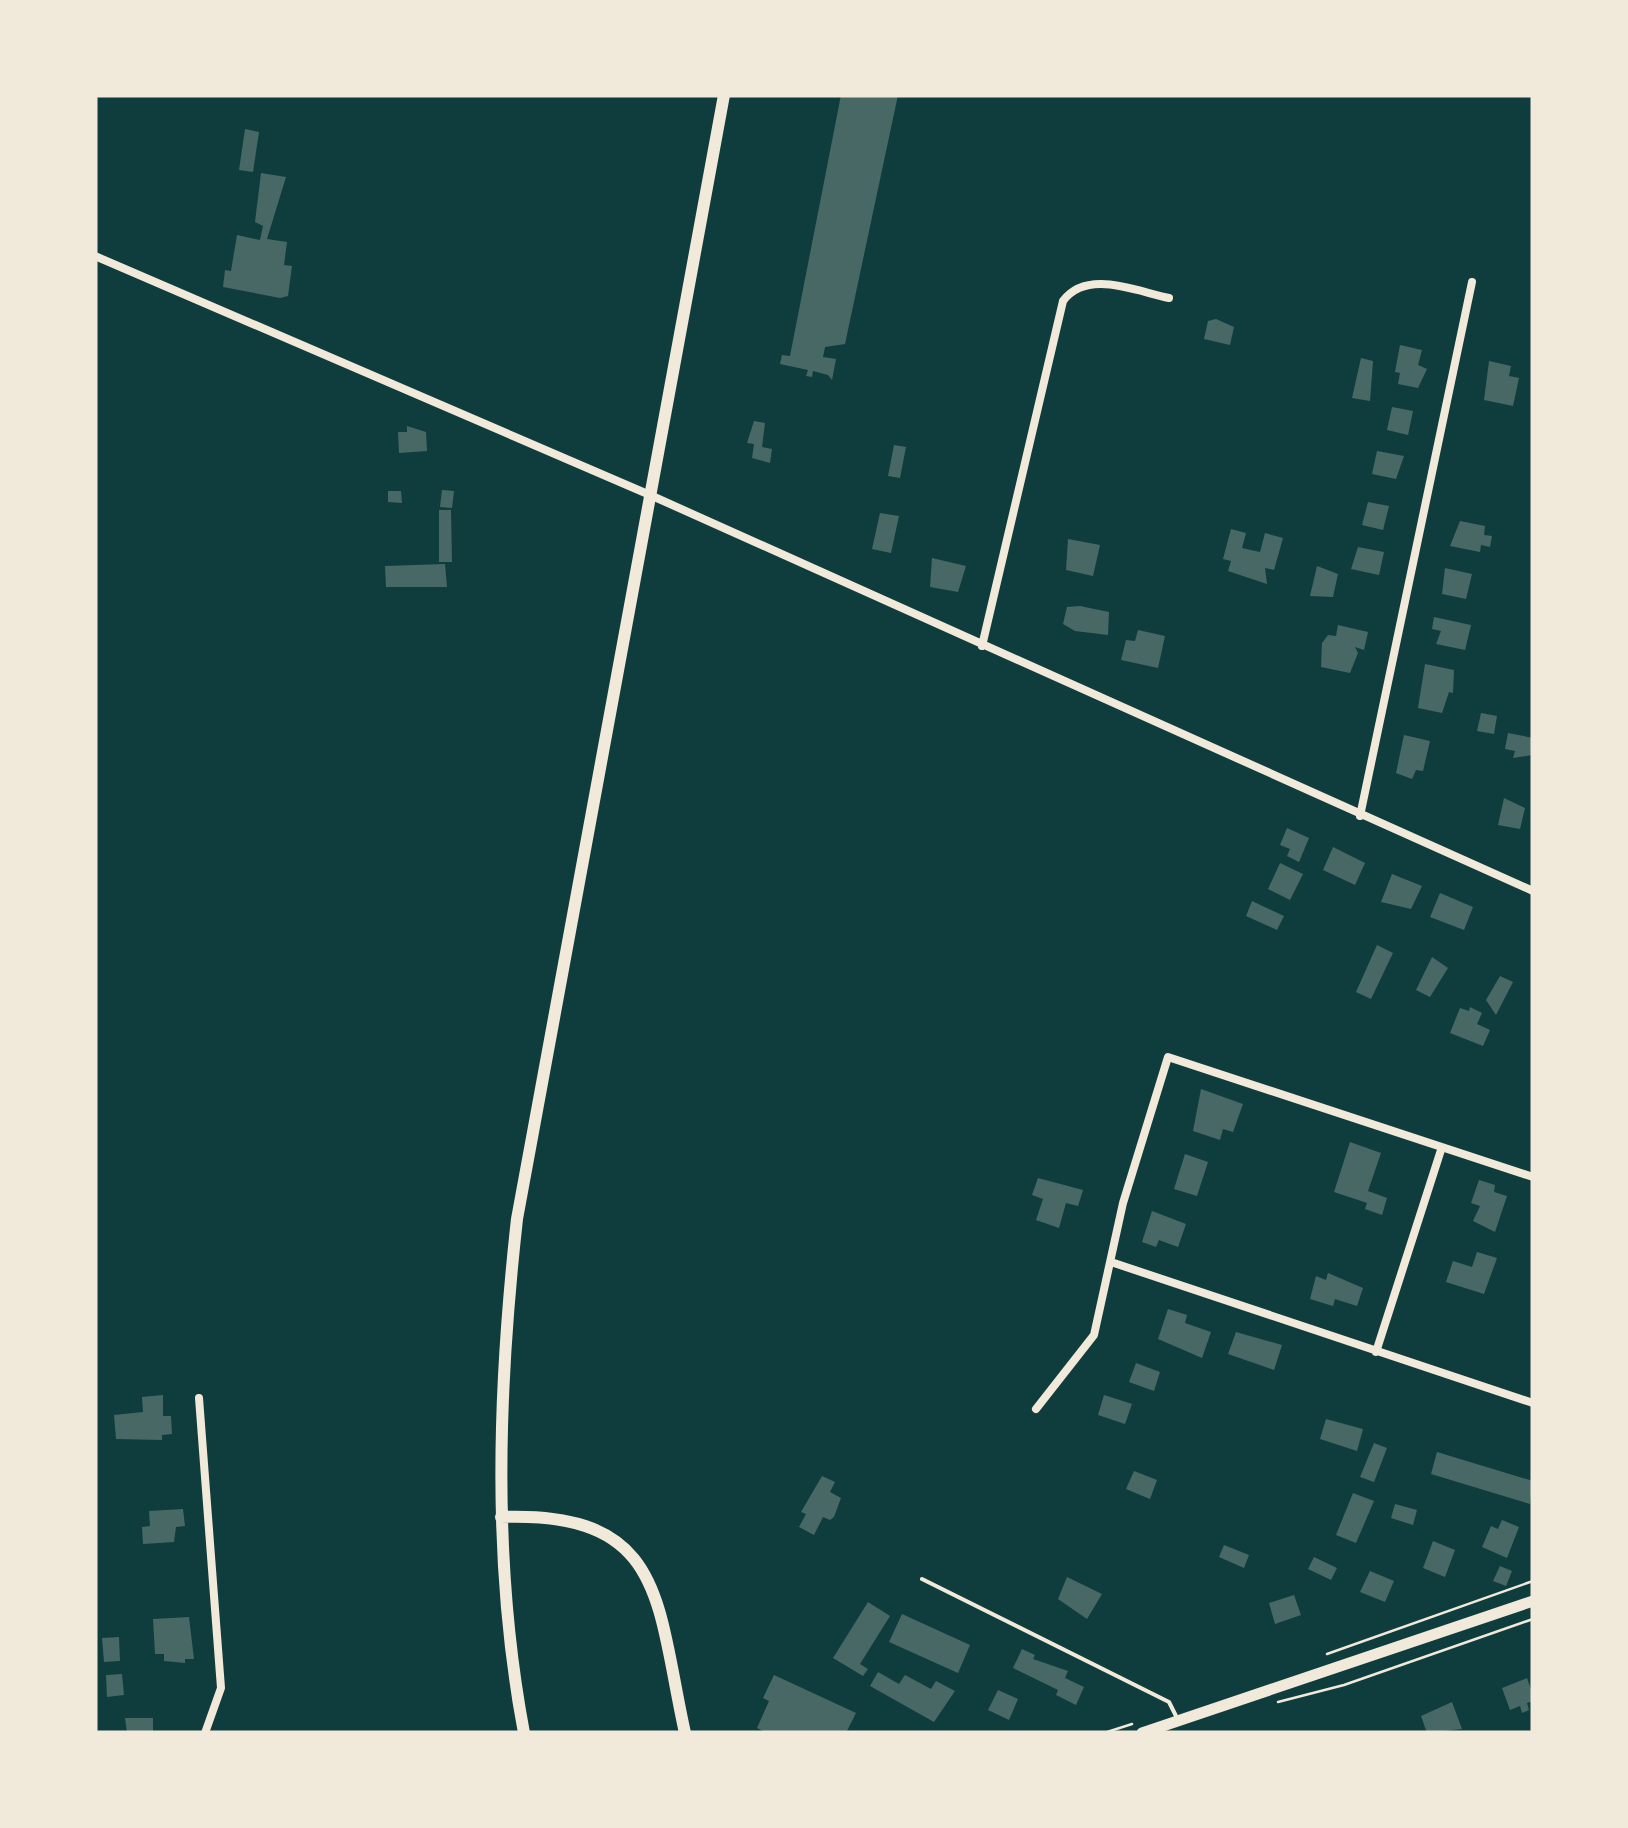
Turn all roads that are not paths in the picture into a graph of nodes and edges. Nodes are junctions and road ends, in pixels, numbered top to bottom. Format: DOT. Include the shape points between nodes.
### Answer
graph roads {
  1 [pos="724,95"];
  2 [pos="95,256"];
  3 [pos="1472,282"];
  4 [pos="1169,298"];
  5 [pos="650,495"];
  6 [pos="982,646"];
  7 [pos="1360,816"];
  8 [pos="1533,892"];
  9 [pos="1441,1150"];
  10 [pos="1533,1178"];
  11 [pos="1111,1262"];
  12 [pos="1376,1352"];
  13 [pos="199,1398"];
  14 [pos="1533,1404"];
  15 [pos="1036,1409"];
  16 [pos="501,1517"];
  17 [pos="922,1578"];
  18 [pos="1533,1601"];
  19 [pos="1178,1721"];
  20 [pos="205,1733"];
  21 [pos="524,1733"];
  22 [pos="685,1733"];
  23 [pos="1142,1733"];
  1 -- 5 [label="main road"];
  2 -- 5 [label="street"];
  3 -- 7 [label="street"];
  4 -- 6 [label="street" via="1094,282 1063,301"];
  5 -- 6 [label="street"];
  5 -- 16 [label="main road" via="522,1180 506,1348"];
  6 -- 7 [label="street"];
  7 -- 8 [label="street"];
  9 -- 10 [label="street"];
  9 -- 11 [label="street" via="1168,1057"];
  9 -- 12 [label="street"];
  11 -- 12 [label="street"];
  11 -- 15 [label="street" via="1094,1335"];
  12 -- 14 [label="street"];
  13 -- 20 [label="street" via="222,1688"];
  16 -- 21 [label="main road"];
  16 -- 22 [label="main road" via="581,1522 637,1559 654,1598"];
  17 -- 19 [label="lane" via="1170,1702"];
  18 -- 19 [label="main road"];
  19 -- 23 [label="main road"];
}
